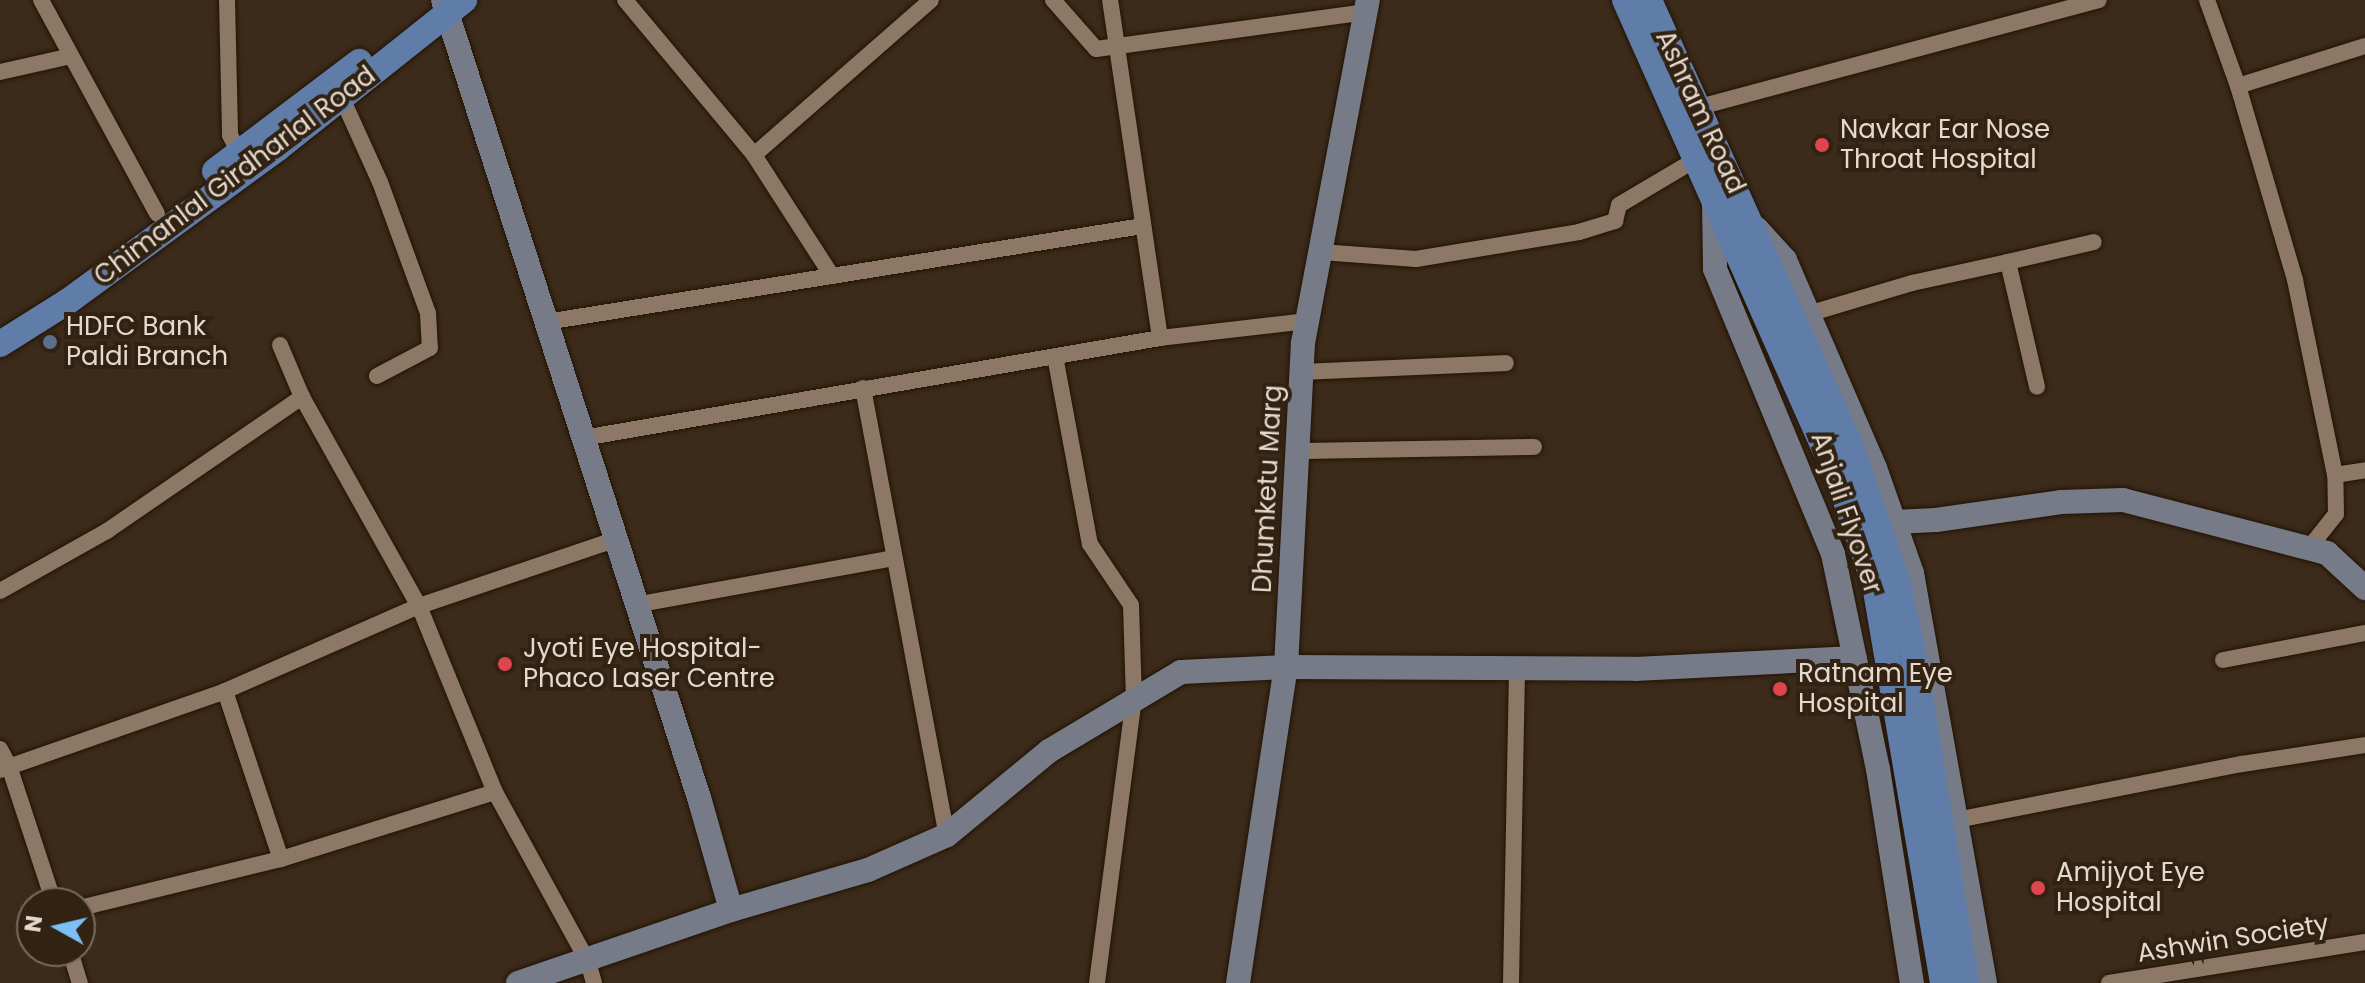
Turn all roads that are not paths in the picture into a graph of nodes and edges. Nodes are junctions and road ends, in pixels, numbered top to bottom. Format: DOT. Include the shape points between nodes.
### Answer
graph roads {
  1 [pos="41,0"];
  2 [pos="227,0"];
  3 [pos="625,0"];
  4 [pos="931,0"];
  5 [pos="1053,0"];
  6 [pos="1110,0"];
  7 [pos="1625,0"];
  8 [pos="1649,0"];
  9 [pos="2099,0"];
  10 [pos="2207,0"];
  11 [pos="448,4"];
  12 [pos="1367,6"];
  13 [pos="2365,46"];
  14 [pos="1116,47"];
  15 [pos="71,56"];
  16 [pos="0,72"];
  17 [pos="2238,86"];
  18 [pos="342,98"];
  19 [pos="1696,108"];
  20 [pos="239,153"];
  21 [pos="754,155"];
  22 [pos="1695,160"];
  23 [pos="1714,202"];
  24 [pos="157,214"];
  25 [pos="1752,225"];
  26 [pos="1143,226"];
  27 [pos="2094,242"];
  28 [pos="1321,252"];
  29 [pos="1753,254"];
  30 [pos="2008,262"];
  31 [pos="832,276"];
  32 [pos="1808,314"];
  33 [pos="1308,321"];
  34 [pos="546,322"];
  35 [pos="0,324"];
  36 [pos="1160,338"];
  37 [pos="0,344"];
  38 [pos="280,345"];
  39 [pos="1055,356"];
  40 [pos="1506,363"];
  41 [pos="1303,372"];
  42 [pos="377,376"];
  43 [pos="2037,387"];
  44 [pos="863,388"];
  45 [pos="302,397"];
  46 [pos="583,438"];
  47 [pos="1534,447"];
  48 [pos="1298,451"];
  49 [pos="2365,470"];
  50 [pos="2335,475"];
  51 [pos="1894,522"];
  52 [pos="614,540"];
  53 [pos="2309,548"];
  54 [pos="894,558"];
  55 [pos="2365,588"];
  56 [pos="0,591"];
  57 [pos="635,605"];
  58 [pos="419,606"];
  59 [pos="2365,633"];
  60 [pos="1855,658"];
  61 [pos="2223,660"];
  62 [pos="1286,667"];
  63 [pos="1517,668"];
  64 [pos="225,691"];
  65 [pos="1134,698"];
  66 [pos="2365,745"];
  67 [pos="0,749"];
  68 [pos="4,768"];
  69 [pos="495,792"];
  70 [pos="1956,820"];
  71 [pos="947,835"];
  72 [pos="281,859"];
  73 [pos="48,887"];
  74 [pos="96,904"];
  75 [pos="731,910"];
  76 [pos="2365,942"];
  77 [pos="591,972"];
  78 [pos="518,983"];
  79 [pos="1097,983"];
  80 [pos="1238,983"];
  81 [pos="1511,983"];
  82 [pos="1912,983"];
  83 [pos="1943,983"];
  84 [pos="1966,983"];
  85 [pos="1985,983"];
  86 [pos="2109,983"];
  1 -- 15 [label="street"];
  2 -- 20 [label="street" via="230,135"];
  3 -- 21 [label="street"];
  4 -- 21 [label="street"];
  5 -- 14 [label="street" via="1096,49"];
  6 -- 14 [label="street"];
  7 -- 22 [label="main road, Ashram Road"];
  8 -- 19 [label="main road, Ashram Road"];
  9 -- 19 [label="street"];
  10 -- 17 [label="street"];
  11 -- 18 [label="main road, Chimanlal Girdharlal Road"];
  11 -- 20 [label="main road, Chimanlal Girdharlal Road"];
  11 -- 34 [label="street"];
  12 -- 14 [label="street"];
  12 -- 28 [label="street, Dhumketu Marg"];
  13 -- 17 [label="street"];
  14 -- 26 [label="street"];
  15 -- 16 [label="street"];
  15 -- 24 [label="street"];
  17 -- 50 [label="street" via="2295,280"];
  18 -- 37 [label="main road, Chimanlal Girdharlal Road" via="67,302"];
  18 -- 42 [label="street" via="380,182 428,313 430,348"];
  19 -- 25 [label="main road, Ashram Road"];
  20 -- 24 [label="main road, Chimanlal Girdharlal Road"];
  21 -- 31 [label="street"];
  22 -- 23 [label="main road, Ashram Road"];
  22 -- 28 [label="street" via="1619,205 1615,221 1579,232 1416,259"];
  23 -- 29 [label="main road, Anjali Flyover"];
  23 -- 60 [label="street" via="1715,269 1833,554"];
  24 -- 35 [label="main road, Chimanlal Girdharlal Road"];
  25 -- 29 [label="main road, Anjali Flyover"];
  25 -- 32 [label="street" via="1785,260"];
  26 -- 31 [label="street"];
  26 -- 36 [label="street"];
  27 -- 30 [label="street"];
  28 -- 33 [label="street, Dhumketu Marg"];
  29 -- 83 [label="main road, Anjali Flyover" via="1875,585"];
  29 -- 84 [label="main road, Anjali Flyover" via="1848,440 1897,581"];
  30 -- 32 [label="street"];
  30 -- 43 [label="street"];
  31 -- 34 [label="street"];
  32 -- 51 [label="street"];
  33 -- 36 [label="street"];
  33 -- 41 [label="street, Dhumketu Marg"];
  34 -- 46 [label="street"];
  36 -- 39 [label="street"];
  38 -- 45 [label="street"];
  39 -- 44 [label="street"];
  39 -- 65 [label="street" via="1090,544 1131,605"];
  40 -- 41 [label="street"];
  41 -- 48 [label="street, Dhumketu Marg"];
  44 -- 46 [label="street"];
  44 -- 54 [label="street"];
  45 -- 56 [label="street" via="107,531"];
  45 -- 58 [label="street"];
  46 -- 52 [label="street"];
  47 -- 48 [label="street"];
  48 -- 62 [label="street, Dhumketu Marg"];
  49 -- 50 [label="street"];
  50 -- 53 [label="street" via="2336,514"];
  51 -- 53 [label="street" via="2123,500"];
  51 -- 70 [label="street" via="1912,573"];
  52 -- 57 [label="street"];
  52 -- 58 [label="street"];
  53 -- 55 [label="street" via="2327,553"];
  54 -- 57 [label="street"];
  54 -- 71 [label="street"];
  57 -- 75 [label="street"];
  58 -- 64 [label="street"];
  58 -- 69 [label="street"];
  59 -- 61 [label="street"];
  60 -- 63 [label="street"];
  60 -- 82 [label="street"];
  62 -- 63 [label="street"];
  62 -- 65 [label="street" via="1181,672"];
  62 -- 80 [label="street, Dhumketu Marg"];
  63 -- 81 [label="street"];
  64 -- 68 [label="street"];
  64 -- 72 [label="street"];
  65 -- 71 [label="street" via="1049,751"];
  65 -- 79 [label="street"];
  66 -- 70 [label="street"];
  67 -- 68 [label="street"];
  68 -- 73 [label="street"];
  69 -- 72 [label="street"];
  69 -- 77 [label="street"];
  70 -- 85 [label="street"];
  71 -- 75 [label="street" via="868,870"];
  72 -- 74 [label="street"];
  75 -- 77 [label="street"];
  76 -- 86 [label="street, Ashwin Society"];
  77 -- 78 [label="street"];
}
